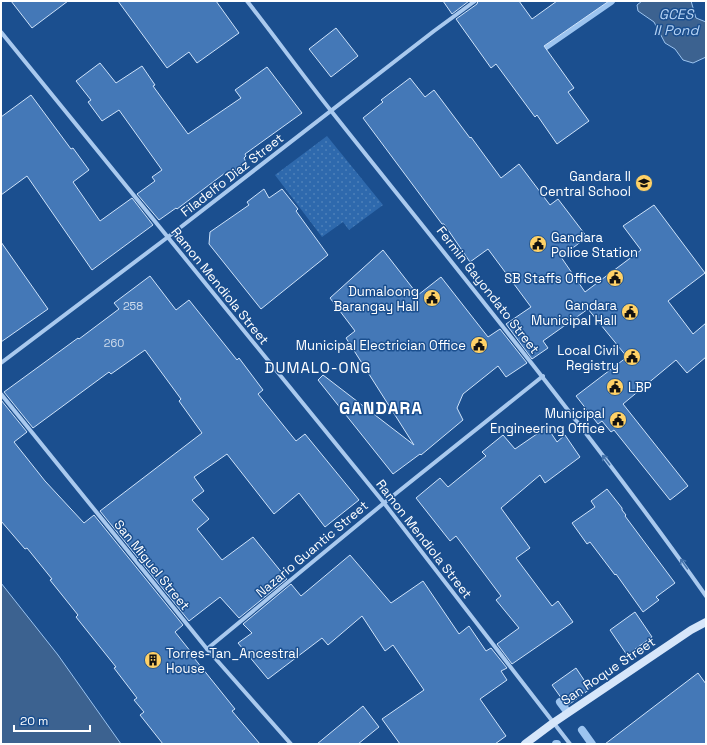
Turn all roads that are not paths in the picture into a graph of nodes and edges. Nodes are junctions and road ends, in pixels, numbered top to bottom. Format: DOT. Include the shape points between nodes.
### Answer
graph roads {
  1 [pos="247,1"];
  2 [pos="475,1"];
  3 [pos="1,32"];
  4 [pos="331,111"];
  5 [pos="168,237"];
  6 [pos="1,363"];
  7 [pos="542,376"];
  8 [pos="1,394"];
  9 [pos="384,503"];
  10 [pos="706,596"];
  11 [pos="706,622"];
  12 [pos="207,649"];
  13 [pos="553,723"];
  14 [pos="291,744"];
  15 [pos="525,744"];
  16 [pos="570,744"];
  1 -- 4 [label="street, Fermin Gayondato Street"];
  2 -- 4 [label="street, Filadelfo Diaz Street"];
  3 -- 5 [label="street, Ramon Mendiola Street"];
  4 -- 5 [label="street, Filadelfo Diaz Street"];
  4 -- 7 [label="street, Fermin Gayondato Street"];
  5 -- 6 [label="street, Filadelfo Diaz Street"];
  5 -- 9 [label="street, Ramon Mendiola Street"];
  7 -- 9 [label="street, Nazario Guantic Street"];
  10 -- 7 [label="street, Fermin Gayondato Street, one-way"];
  8 -- 12 [label="street, San Miguel Street"];
  9 -- 12 [label="street, Nazario Guantic Street"];
  9 -- 13 [label="street, Ramon Mendiola Street"];
  11 -- 13 [label="main road, San Roque Street"];
  12 -- 14 [label="street, San Miguel Street"];
  13 -- 15 [label="main road, San Roque Street"];
  13 -- 16 [label="street, Ramon Mendiola Street"];
}
